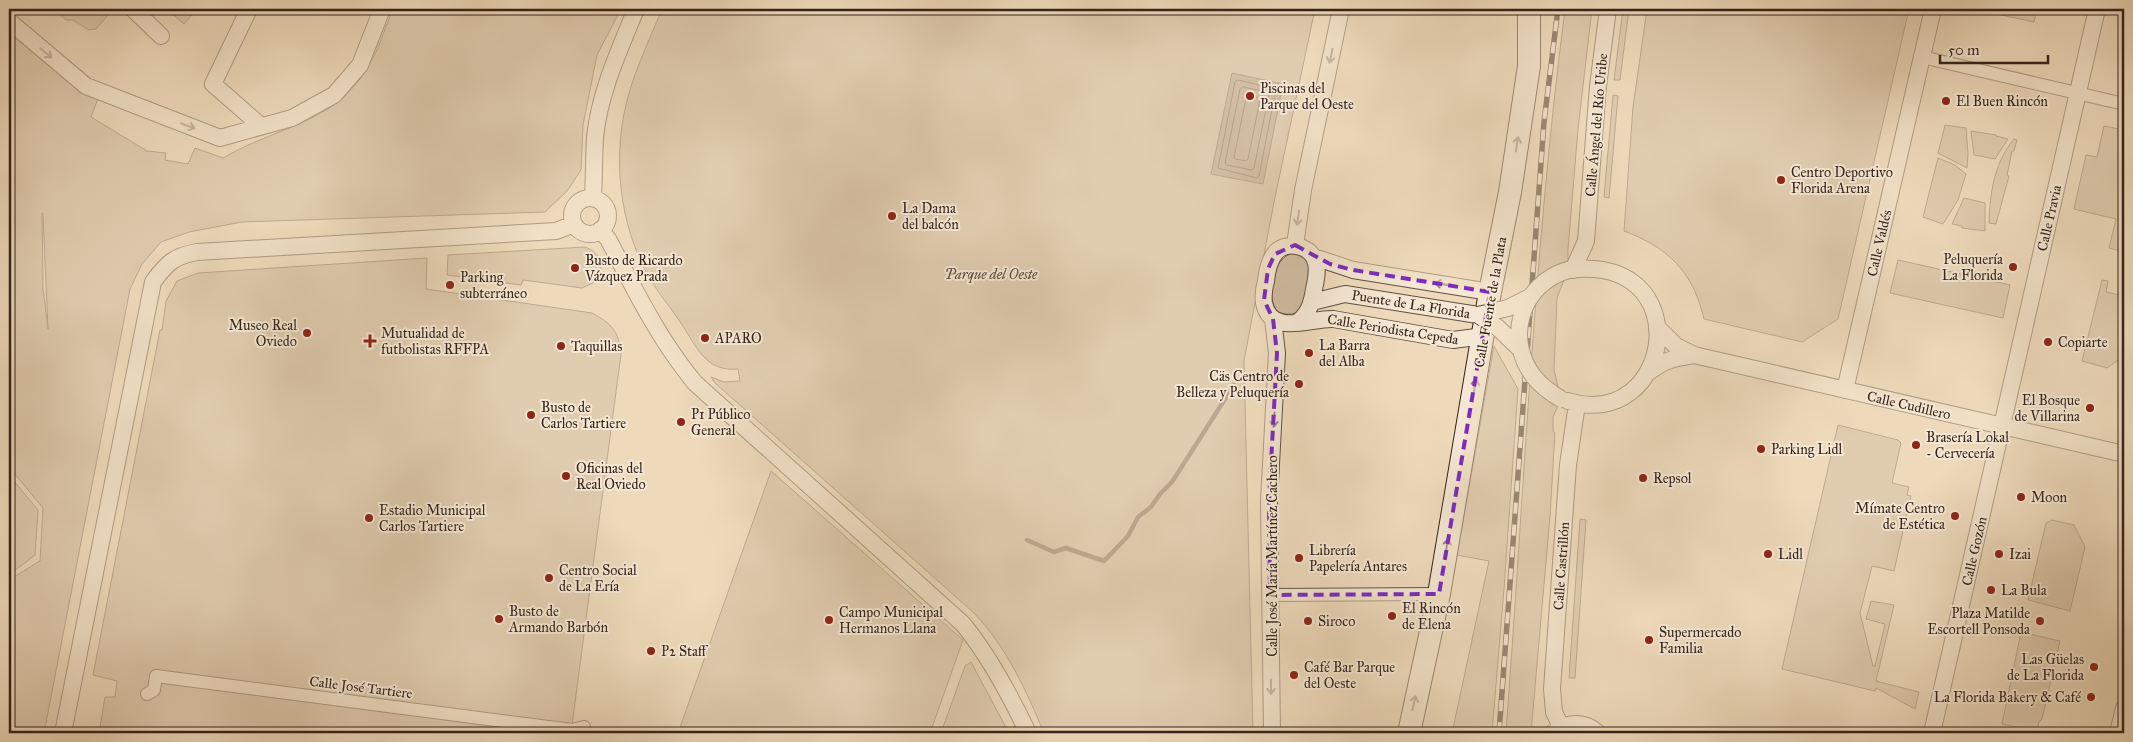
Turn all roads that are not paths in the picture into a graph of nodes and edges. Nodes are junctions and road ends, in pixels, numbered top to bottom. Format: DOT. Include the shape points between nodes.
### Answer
graph roads {
  1 [pos="133,9"];
  2 [pos="249,9"];
  3 [pos="382,9"];
  4 [pos="636,9"];
  5 [pos="1341,9"];
  6 [pos="1529,9"];
  7 [pos="1608,9"];
  8 [pos="1933,9"];
  9 [pos="2097,9"];
  10 [pos="9,21"];
  11 [pos="161,36"];
  12 [pos="1922,57"];
  13 [pos="2077,93"];
  14 [pos="2124,104"];
  15 [pos="261,126"];
  16 [pos="593,198"];
  17 [pos="574,224"];
  18 [pos="600,230"];
  19 [pos="1586,241"];
  20 [pos="1295,245"];
  21 [pos="1314,257"];
  22 [pos="1570,270"];
  23 [pos="1609,272"];
  24 [pos="1317,274"];
  25 [pos="1490,292"];
  26 [pos="1345,294"];
  27 [pos="1530,296"];
  28 [pos="1312,302"];
  29 [pos="1273,319"];
  30 [pos="1298,322"];
  31 [pos="1481,323"];
  32 [pos="1658,328"];
  33 [pos="1521,350"];
  34 [pos="1694,355"];
  35 [pos="1648,374"];
  36 [pos="1845,390"];
  37 [pos="1577,404"];
  38 [pos="2003,427"];
  39 [pos="2124,454"];
  40 [pos="1439,594"];
  41 [pos="1270,595"];
  42 [pos="147,694"];
  43 [pos="2124,708"];
  44 [pos="584,727"];
  45 [pos="1557,730"];
  46 [pos="63,733"];
  47 [pos="1028,733"];
  48 [pos="1272,733"];
  49 [pos="1409,733"];
  50 [pos="1598,733"];
  51 [pos="1932,733"];
  52 [pos="2118,733"];
  1 -- 11 [label="street"];
  2 -- 15 [label="street" via="212,84"];
  3 -- 15 [label="street" via="360,65 334,94 292,118"];
  4 -- 16 [label="street" via="602,99 596,136"];
  5 -- 20 [label="street, one-way" via="1303,190"];
  25 -- 6 [label="main road, Calle Fuente de la Plata, one-way" via="1510,192 1529,66"];
  7 -- 19 [label="street, Calle Ángel del Río Uribe" via="1598,86"];
  8 -- 12 [label="street, Calle Valdés"];
  9 -- 13 [label="street, Calle Pravia"];
  10 -- 15 [label="street, one-way" via="86,86 220,138"];
  12 -- 13 [label="street"];
  12 -- 36 [label="street, Calle Valdés"];
  13 -- 14 [label="street"];
  13 -- 38 [label="street, Calle Pravia"];
  16 -- 17 [label="street" via="577,204 572,215"];
  16 -- 18 [label="street" via="606,209 607,221"];
  17 -- 18 [label="street" via="584,232"];
  17 -- 46 [label="street" via="556,231 197,252 172,260 153,282"];
  18 -- 47 [label="street" via="608,239 642,304 695,383 963,624 1008,691"];
  19 -- 22 [label="street, Calle Ángel del Río Uribe"];
  19 -- 23 [label="street"];
  20 -- 21 [label="street"];
  20 -- 29 [label="street" via="1279,250 1268,269 1264,300"];
  21 -- 24 [label="street"];
  25 -- 21 [label="street, one-way" via="1353,270"];
  22 -- 23 [label="street" via="1595,268"];
  22 -- 27 [label="street, bridge" via="1549,278"];
  23 -- 32 [label="street" via="1626,278 1648,299"];
  24 -- 26 [label="street, Puente de La Florida"];
  24 -- 28 [label="street"];
  25 -- 31 [label="main road, Calle Fuente de la Plata"];
  26 -- 28 [label="street, Puente de La Florida"];
  26 -- 31 [label="street, Puente de La Florida"];
  27 -- 31 [label="street, Puente de La Florida, bridge"];
  27 -- 33 [label="street, bridge" via="1520,324"];
  28 -- 30 [label="street" via="1307,315"];
  29 -- 30 [label="street" via="1284,324"];
  29 -- 41 [label="street, Calle José María Martínez Cachero, one-way" via="1277,353 1269,501"];
  30 -- 31 [label="street, Calle Periodista Cepeda" via="1333,319 1452,340 1476,337"];
  31 -- 33 [label="street, Puente de La Florida, bridge" via="1497,327"];
  40 -- 31 [label="main road, Calle Fuente de la Plata, one-way"];
  32 -- 34 [label="street, Calle Cudillero" via="1676,346"];
  32 -- 35 [label="street" via="1657,349"];
  33 -- 37 [label="street, bridge" via="1533,375 1545,388 1561,399"];
  34 -- 35 [label="street, Calle Cudillero" via="1662,362"];
  34 -- 36 [label="street, Calle Cudillero"];
  35 -- 37 [label="street" via="1620,398 1604,403"];
  36 -- 38 [label="street, Calle Cudillero"];
  37 -- 45 [label="street, Calle Castrillón" via="1568,465 1552,689"];
  38 -- 39 [label="street, Calle Cudillero"];
  38 -- 51 [label="street, Calle Gozón"];
  40 -- 41 [label="street"];
  49 -- 40 [label="main road, Calle Fuente de la Plata, one-way"];
  41 -- 48 [label="street, Calle José María Martínez Cachero, one-way"];
  42 -- 44 [label="street, Calle José Tartiere" via="154,690 156,676 572,730"];
  43 -- 52 [label="street"];
  45 -- 50 [label="street" via="1583,724"];
}
